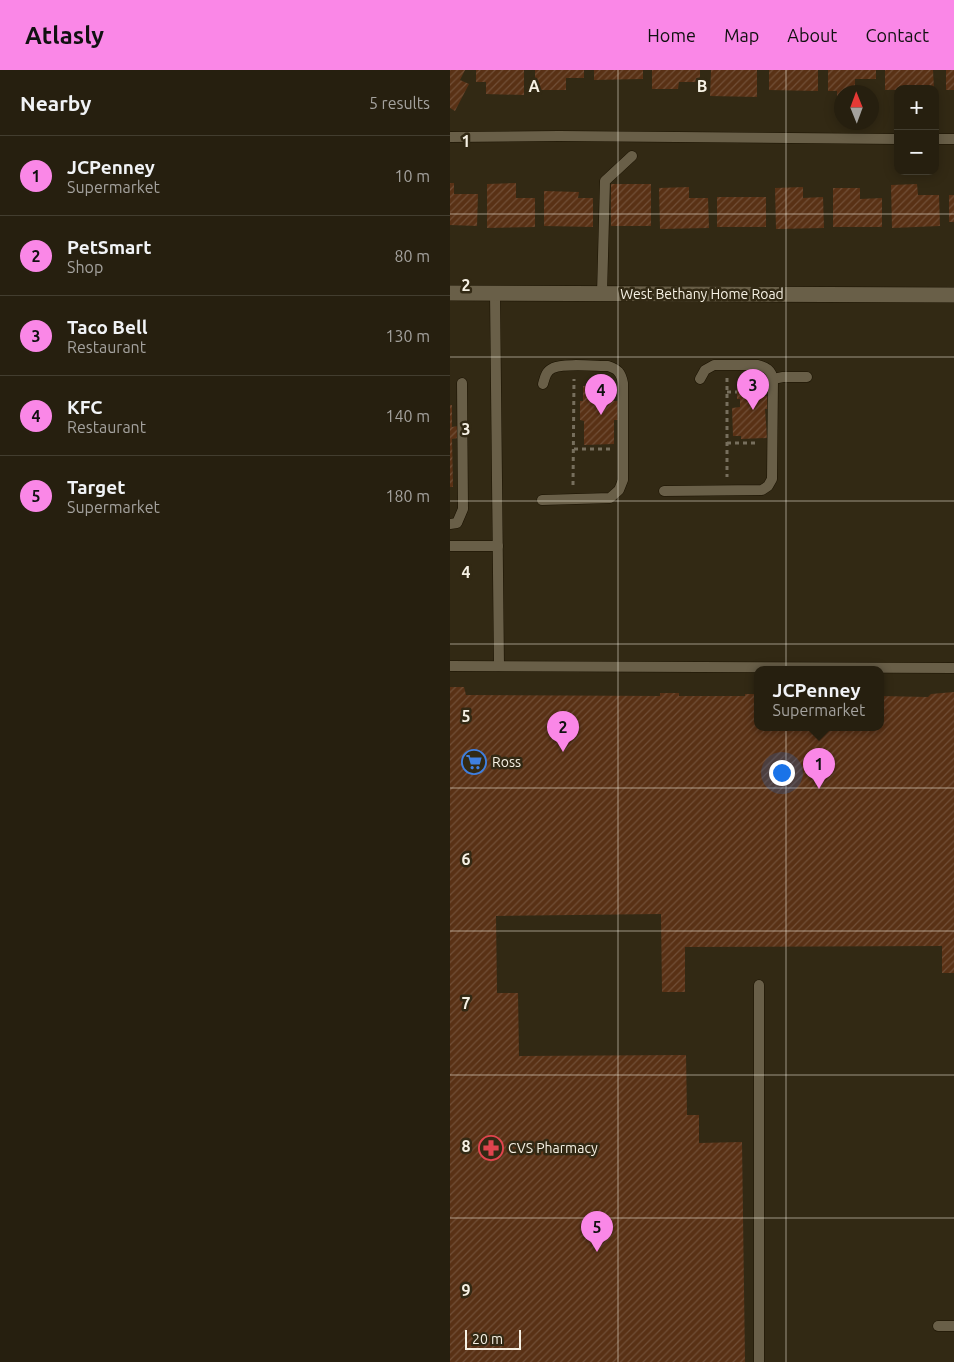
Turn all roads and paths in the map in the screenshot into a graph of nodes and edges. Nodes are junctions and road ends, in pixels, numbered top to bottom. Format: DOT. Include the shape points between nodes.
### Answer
graph roads {
  1 [pos="450,137"];
  2 [pos="894,139"];
  3 [pos="939,139"];
  4 [pos="954,140"];
  5 [pos="632,156"];
  6 [pos="450,293"];
  7 [pos="495,293"];
  8 [pos="602,294"];
  9 [pos="954,295"];
  10 [pos="727,365"];
  11 [pos="574,366"];
  12 [pos="807,377"];
  13 [pos="700,379"];
  14 [pos="774,379"];
  15 [pos="462,383"];
  16 [pos="543,384"];
  17 [pos="727,392"];
  18 [pos="737,392"];
  19 [pos="574,408"];
  20 [pos="580,409"];
  21 [pos="574,449"];
  22 [pos="623,449"];
  23 [pos="727,490"];
  24 [pos="664,491"];
  25 [pos="573,498"];
  26 [pos="542,500"];
  27 [pos="450,524"];
  28 [pos="450,546"];
  29 [pos="498,546"];
  30 [pos="450,666"];
  31 [pos="499,666"];
  32 [pos="754,667"];
  33 [pos="884,668"];
  34 [pos="954,668"];
  35 [pos="759,985"];
  36 [pos="938,1326"];
  37 [pos="954,1326"];
  38 [pos="759,1362"];
  1 -- 2 [label="lane"];
  3 -- 4 [label="lane"];
  5 -- 8 [label="lane" via="605,181"];
  6 -- 7 [label="main road, West Bethany Home Road"];
  7 -- 8 [label="main road, West Bethany Home Road"];
  7 -- 29 [label="lane"];
  8 -- 9 [label="main road, West Bethany Home Road"];
  10 -- 13 [label="lane" via="705,370"];
  10 -- 14 [label="lane" via="765,367 772,372"];
  10 -- 17 [label="path"];
  11 -- 16 [label="lane" via="552,368 545,374"];
  11 -- 19 [label="path"];
  11 -- 22 [label="lane" via="608,366 621,374"];
  12 -- 14 [label="lane"];
  14 -- 23 [label="lane" via="772,479 762,490"];
  15 -- 27 [label="lane" via="463,509 457,523"];
  17 -- 18 [label="path"];
  17 -- 23 [label="path"];
  19 -- 20 [label="path"];
  19 -- 21 [label="path"];
  21 -- 22 [label="path"];
  21 -- 25 [label="path"];
  22 -- 25 [label="lane" via="620,490 610,498"];
  23 -- 24 [label="lane"];
  25 -- 26 [label="lane"];
  28 -- 29 [label="lane"];
  29 -- 31 [label="lane"];
  30 -- 31 [label="lane"];
  31 -- 32 [label="lane"];
  33 -- 34 [label="lane"];
  35 -- 38 [label="lane"];
  36 -- 37 [label="lane"];
}
